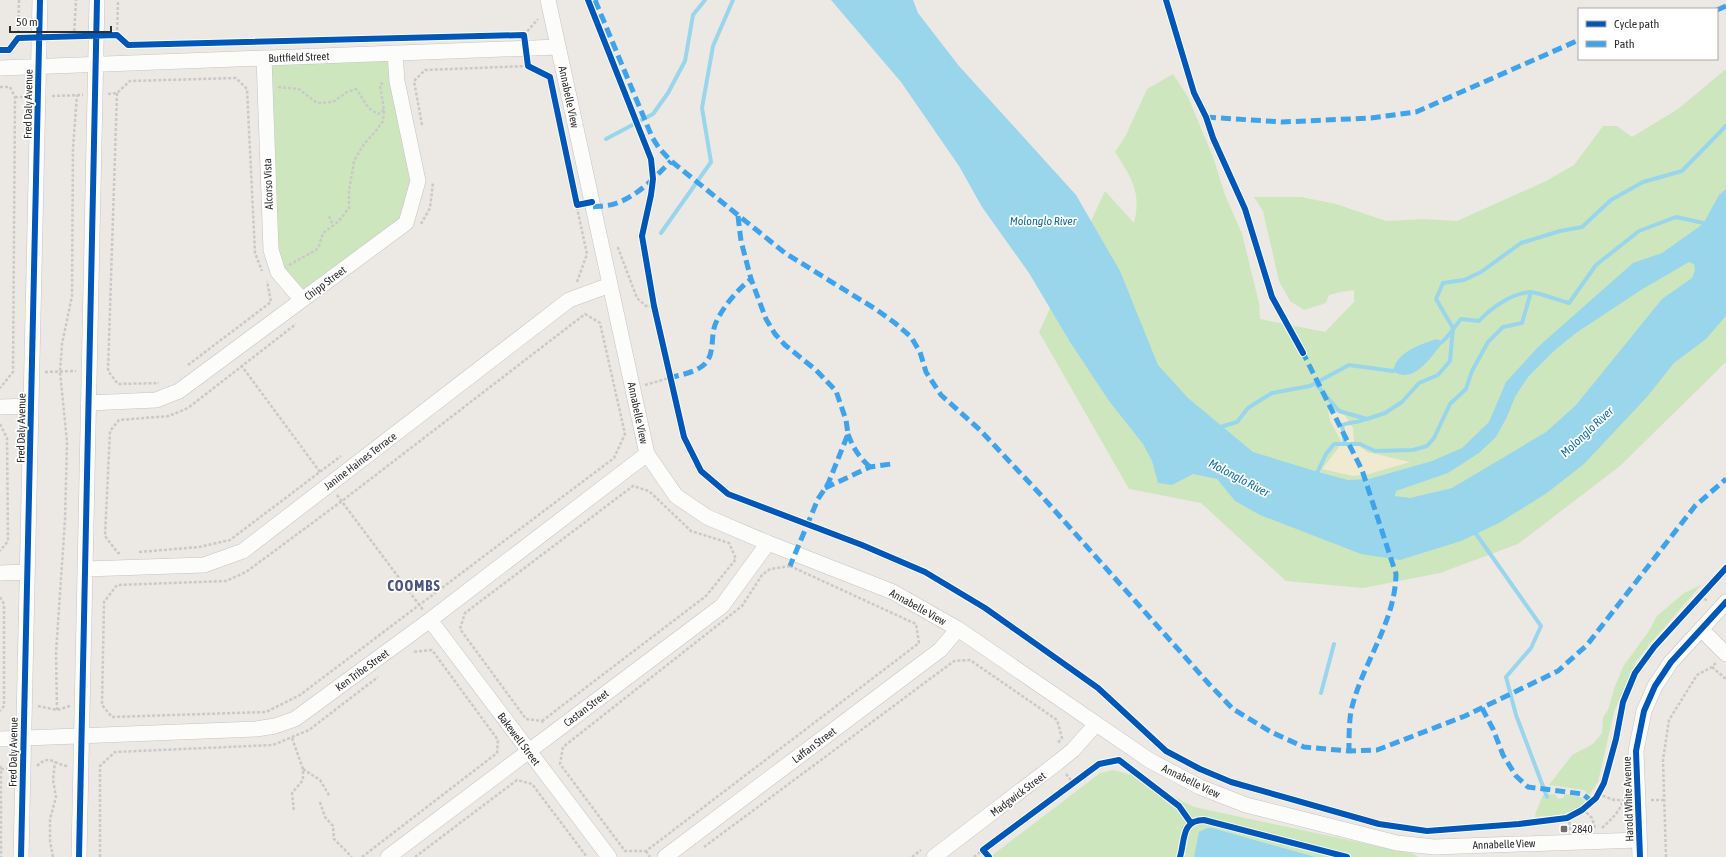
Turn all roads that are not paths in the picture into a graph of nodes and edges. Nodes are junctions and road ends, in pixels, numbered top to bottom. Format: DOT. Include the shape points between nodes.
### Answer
graph roads {
  1 [pos="40,0"];
  2 [pos="97,0"];
  3 [pos="548,0"];
  4 [pos="558,47"];
  5 [pos="396,53"];
  6 [pos="264,58"];
  7 [pos="96,64"];
  8 [pos="39,66"];
  9 [pos="0,68"];
  10 [pos="610,285"];
  11 [pos="302,300"];
  12 [pos="88,403"];
  13 [pos="31,406"];
  14 [pos="0,407"];
  15 [pos="647,454"];
  16 [pos="768,543"];
  17 [pos="85,569"];
  18 [pos="27,572"];
  19 [pos="0,573"];
  20 [pos="1726,602"];
  21 [pos="430,620"];
  22 [pos="958,629"];
  23 [pos="1700,629"];
  24 [pos="1726,654"];
  25 [pos="1096,724"];
  26 [pos="81,736"];
  27 [pos="24,738"];
  28 [pos="0,739"];
  29 [pos="528,752"];
  30 [pos="1639,840"];
  31 [pos="929,852"];
  32 [pos="1434,852"];
  33 [pos="21,857"];
  34 [pos="79,857"];
  35 [pos="388,857"];
  36 [pos="609,857"];
  37 [pos="665,857"];
  38 [pos="1640,857"];
  1 -- 8 [label="street, Fred Daly Avenue"];
  2 -- 7 [label="street"];
  3 -- 4 [label="street, Annabelle View"];
  4 -- 5 [label="street, Buttfield Street" via="525,42"];
  4 -- 10 [label="street, Annabelle View"];
  5 -- 6 [label="street, Buttfield Street"];
  5 -- 11 [label="street, Chipp Street" via="397,81 418,181 406,223"];
  6 -- 7 [label="street, Buttfield Street"];
  6 -- 11 [label="street, Alcorso Vista" via="271,250 278,272"];
  7 -- 8 [label="street, Buttfield Street"];
  7 -- 12 [label="street"];
  8 -- 9 [label="street, Buttfield Street"];
  8 -- 13 [label="street, Fred Daly Avenue"];
  10 -- 15 [label="street, Annabelle View"];
  10 -- 17 [label="street, Janine Haines Terrace" via="570,300 243,551 204,565"];
  11 -- 12 [label="street, Chipp Street" via="179,391 156,400"];
  12 -- 17 [label="street"];
  13 -- 14 [label="street"];
  13 -- 18 [label="street, Fred Daly Avenue"];
  15 -- 16 [label="street, Annabelle View" via="676,496 707,517"];
  15 -- 21 [label="street, Ken Tribe Street"];
  16 -- 22 [label="street, Annabelle View" via="893,592"];
  16 -- 29 [label="street, Castan Street" via="722,606"];
  17 -- 26 [label="street"];
  18 -- 19 [label="street"];
  18 -- 27 [label="street, Fred Daly Avenue"];
  20 -- 23 [label="street, Harold White Avenue"];
  21 -- 26 [label="street, Ken Tribe Street" via="295,719 274,726 256,729"];
  21 -- 29 [label="street, Bakewell Street"];
  22 -- 25 [label="street, Annabelle View"];
  22 -- 37 [label="street, Laffan Street" via="940,650"];
  23 -- 24 [label="street"];
  23 -- 30 [label="street, Harold White Avenue" via="1671,662 1655,686 1644,711 1636,751"];
  25 -- 31 [label="street, Madgwick Street" via="1058,763"];
  25 -- 32 [label="street, Annabelle View" via="1149,760 1200,788 1246,805"];
  26 -- 27 [label="street, Ken Tribe Street"];
  26 -- 34 [label="street"];
  27 -- 28 [label="street, Ken Tribe Street"];
  27 -- 33 [label="street, Fred Daly Avenue"];
  29 -- 35 [label="street, Castan Street"];
  29 -- 36 [label="street, Bakewell Street"];
  30 -- 32 [label="street, Annabelle View"];
  30 -- 38 [label="street, Harold White Avenue"];
}
